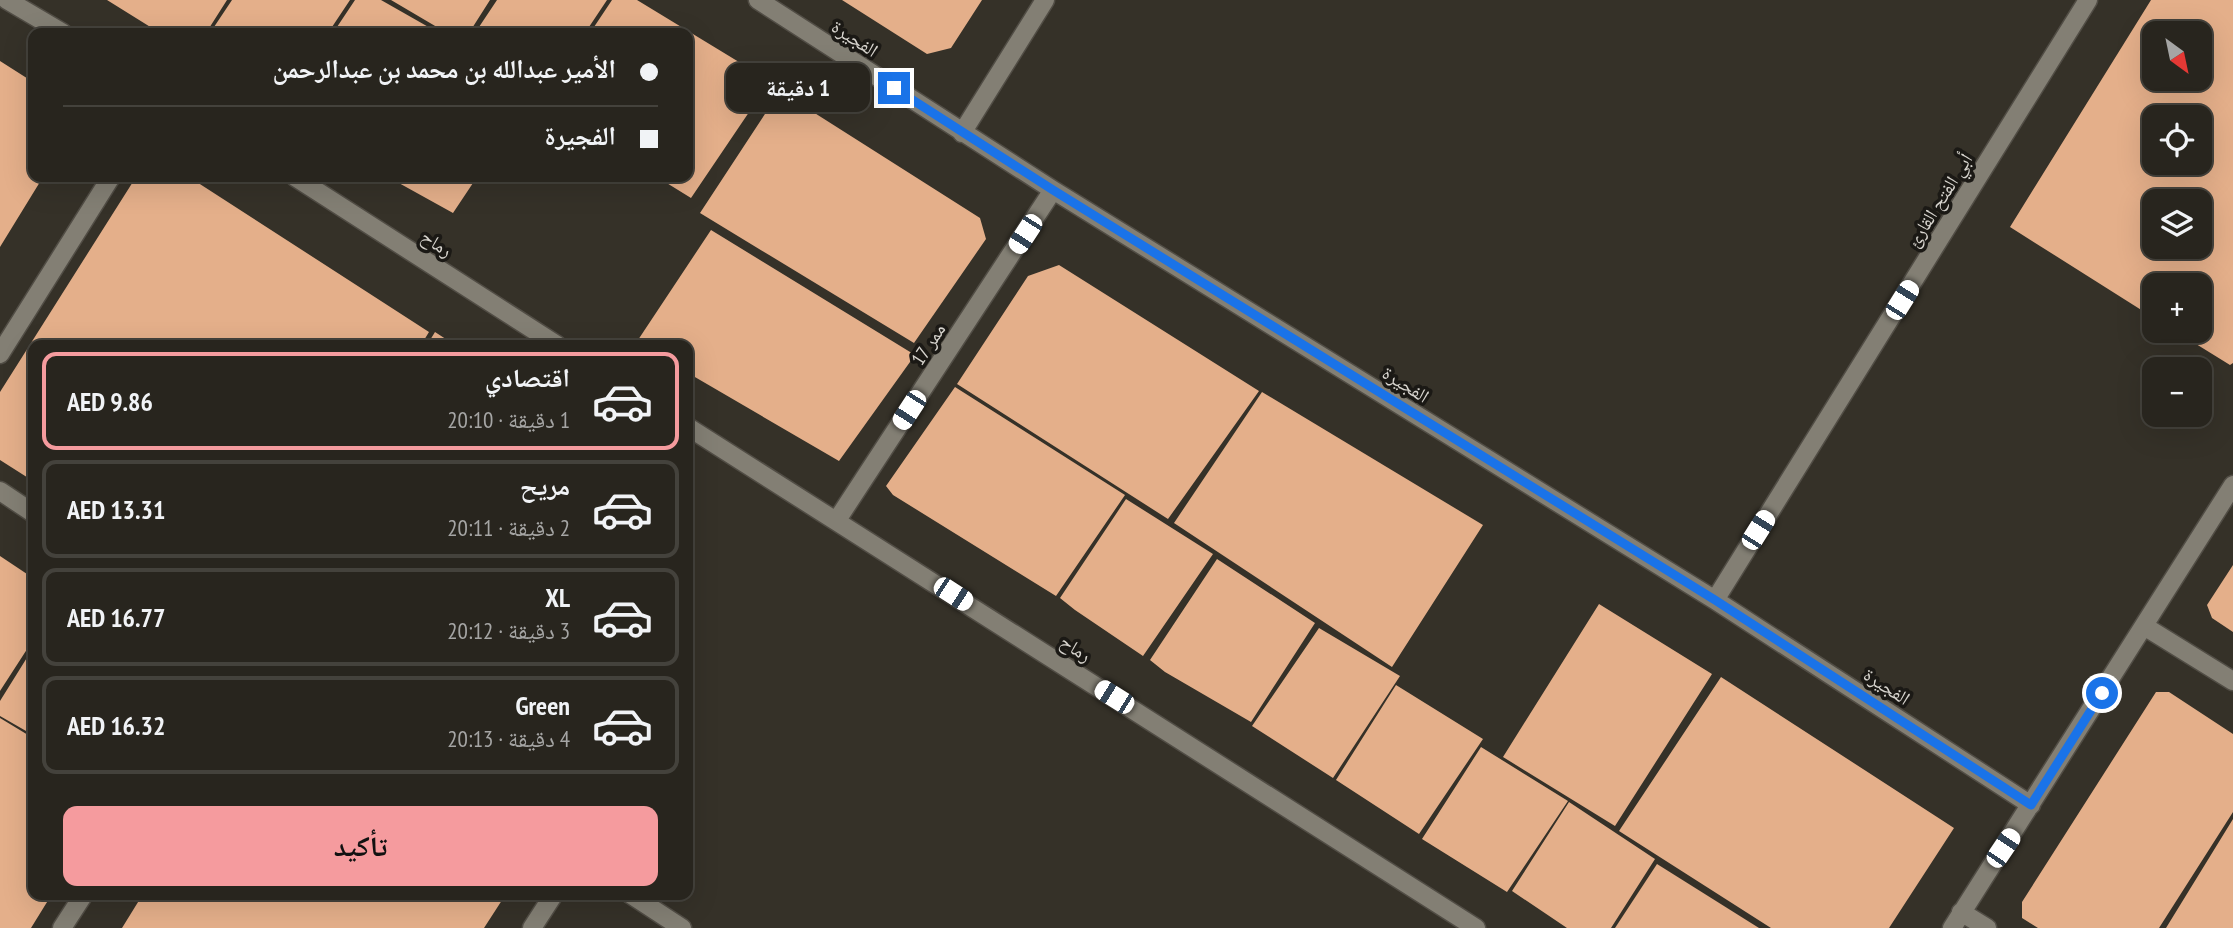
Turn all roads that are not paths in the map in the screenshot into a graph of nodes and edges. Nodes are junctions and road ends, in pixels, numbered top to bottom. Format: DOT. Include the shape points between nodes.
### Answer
graph roads {
  1 [pos="7,0"];
  2 [pos="758,0"];
  3 [pos="1045,0"];
  4 [pos="2088,0"];
  5 [pos="55,28"];
  6 [pos="962,133"];
  7 [pos="108,182"];
  8 [pos="303,182"];
  9 [pos="1053,190"];
  10 [pos="548,340"];
  11 [pos="0,354"];
  12 [pos="693,430"];
  13 [pos="2233,485"];
  14 [pos="0,491"];
  15 [pos="28,510"];
  16 [pos="837,520"];
  17 [pos="1715,600"];
  18 [pos="2144,626"];
  19 [pos="2233,681"];
  20 [pos="2031,805"];
  21 [pos="81,900"];
  22 [pos="550,900"];
  23 [pos="639,900"];
  24 [pos="1956,920"];
  25 [pos="1457,923"];
  26 [pos="62,928"];
  27 [pos="532,928"];
  28 [pos="682,928"];
  29 [pos="1476,928"];
  30 [pos="1986,928"];
  1 -- 5 [label="street"];
  2 -- 6 [label="street, الفجيرة"];
  3 -- 6 [label="street"];
  4 -- 17 [label="street, أبي الفتح القارئ"];
  6 -- 9 [label="street, الفجيرة"];
  7 -- 11 [label="street"];
  8 -- 10 [label="street, رماح"];
  9 -- 16 [label="street, ممر 17"];
  9 -- 17 [label="street, الفجيرة"];
  12 -- 16 [label="street, رماح"];
  13 -- 18 [label="street"];
  14 -- 15 [label="street"];
  16 -- 25 [label="street, رماح"];
  17 -- 20 [label="street, الفجيرة"];
  18 -- 19 [label="street"];
  18 -- 20 [label="street"];
  20 -- 24 [label="street"];
  21 -- 26 [label="street"];
  22 -- 27 [label="street"];
  23 -- 28 [label="street"];
  24 -- 30 [label="street"];
  25 -- 29 [label="street, رماح"];
}
